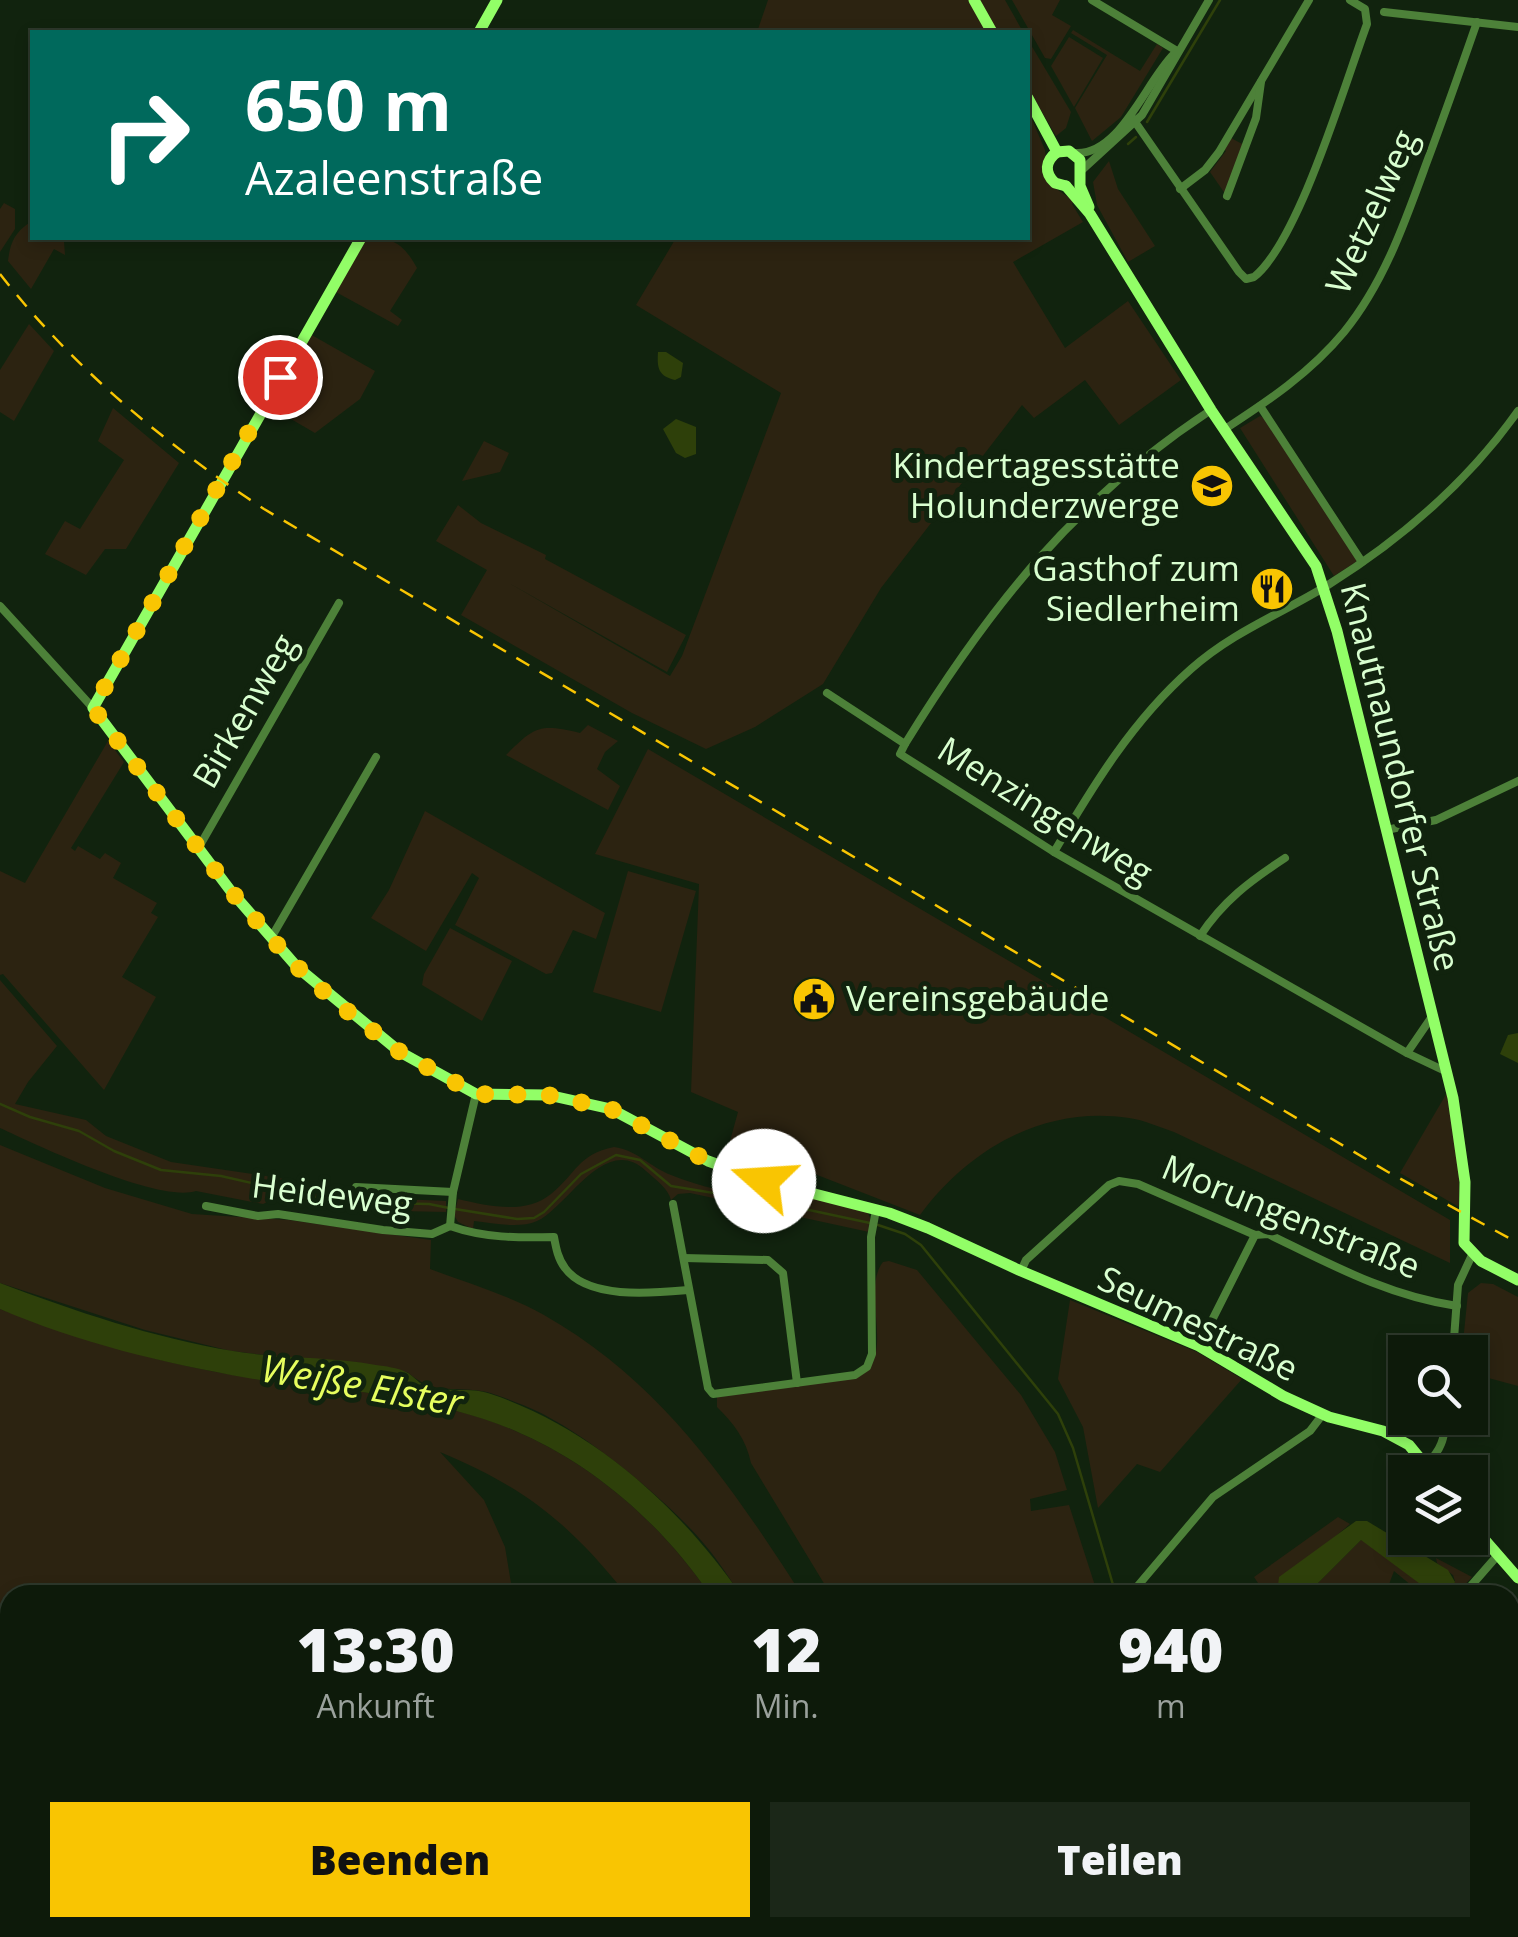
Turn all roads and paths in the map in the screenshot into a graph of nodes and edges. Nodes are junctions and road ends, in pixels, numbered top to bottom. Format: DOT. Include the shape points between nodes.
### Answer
graph roads {
  1 [pos="497,0"];
  2 [pos="974,0"];
  3 [pos="1092,0"];
  4 [pos="1209,0"];
  5 [pos="1309,0"];
  6 [pos="1350,0"];
  7 [pos="1384,12"];
  8 [pos="1477,22"];
  9 [pos="1518,26"];
  10 [pos="480,30"];
  11 [pos="991,30"];
  12 [pos="1177,51"];
  13 [pos="1260,82"];
  14 [pos="1030,102"];
  15 [pos="1133,119"];
  16 [pos="1057,152"];
  17 [pos="1074,153"];
  18 [pos="1080,174"];
  19 [pos="1066,186"];
  20 [pos="1180,188"];
  21 [pos="1228,196"];
  22 [pos="1088,212"];
  23 [pos="359,240"];
  24 [pos="1260,406"];
  25 [pos="1211,410"];
  26 [pos="1518,410"];
  27 [pos="1225,429"];
  28 [pos="1362,562"];
  29 [pos="1324,587"];
  30 [pos="339,603"];
  31 [pos="0,606"];
  32 [pos="827,693"];
  33 [pos="93,708"];
  34 [pos="904,744"];
  35 [pos="376,758"];
  36 [pos="1518,781"];
  37 [pos="1386,830"];
  38 [pos="198,847"];
  39 [pos="1054,852"];
  40 [pos="1285,858"];
  41 [pos="1200,936"];
  42 [pos="270,938"];
  43 [pos="1433,1015"];
  44 [pos="1407,1053"];
  45 [pos="1446,1071"];
  46 [pos="476,1094"];
  47 [pos="356,1187"];
  48 [pos="453,1192"];
  49 [pos="673,1204"];
  50 [pos="206,1206"];
  51 [pos="875,1215"];
  52 [pos="450,1226"];
  53 [pos="1255,1235"];
  54 [pos="1472,1255"];
  55 [pos="684,1258"];
  56 [pos="1020,1272"];
  57 [pos="1518,1280"];
  58 [pos="689,1290"];
  59 [pos="1457,1306"];
  60 [pos="1454,1335"];
  61 [pos="1200,1346"];
  62 [pos="797,1383"];
  63 [pos="1323,1414"];
  64 [pos="1418,1455"];
  65 [pos="1488,1545"];
  66 [pos="1497,1556"];
  67 [pos="1518,1578"];
  68 [pos="1138,1585"];
  69 [pos="1472,1585"];
  1 -- 10 [label="street"];
  2 -- 11 [label="street"];
  3 -- 12 [label="street"];
  4 -- 12 [label="street"];
  5 -- 13 [label="street"];
  6 -- 20 [label="street" via="1365,9 1367,24 1311,179 1261,271 1246,279"];
  7 -- 8 [label="street"];
  8 -- 9 [label="street"];
  8 -- 24 [label="street, Wetzelweg" via="1407,216 1364,306 1314,364"];
  12 -- 15 [label="street"];
  13 -- 20 [label="street" via="1205,170"];
  13 -- 21 [label="street" via="1256,118"];
  14 -- 16 [label="street"];
  15 -- 17 [label="street" via="1100,145"];
  15 -- 18 [label="street"];
  15 -- 20 [label="street"];
  16 -- 17 [label="street"];
  16 -- 19 [label="street" via="1048,172"];
  17 -- 18 [label="street"];
  18 -- 19 [label="street"];
  18 -- 22 [label="street, Knautnaundorfer Straße"];
  19 -- 22 [label="street, Knautnaundorfer Straße"];
  22 -- 25 [label="street, Knautnaundorfer Straße"];
  23 -- 33 [label="street"];
  24 -- 27 [label="street, Wetzelweg"];
  24 -- 28 [label="street"];
  25 -- 27 [label="street, Knautnaundorfer Straße"];
  25 -- 34 [label="street" via="1084,508 1035,561 968,644"];
  26 -- 28 [label="street" via="1429,513"];
  27 -- 29 [label="street, Knautnaundorfer Straße"];
  28 -- 29 [label="street"];
  29 -- 37 [label="street, Knautnaundorfer Straße"];
  29 -- 39 [label="street" via="1258,620 1191,669 1118,749"];
  30 -- 38 [label="street, Birkenweg"];
  31 -- 33 [label="street"];
  32 -- 34 [label="street, Menzingenweg"];
  33 -- 38 [label="street"];
  34 -- 39 [label="street, Menzingenweg" via="900,754"];
  35 -- 42 [label="street"];
  36 -- 37 [label="street" via="1436,820"];
  37 -- 43 [label="street, Knautnaundorfer Straße"];
  38 -- 42 [label="street"];
  39 -- 41 [label="street, Menzingenweg"];
  40 -- 41 [label="street" via="1237,891"];
  41 -- 44 [label="street, Menzingenweg"];
  42 -- 46 [label="street" via="385,1041"];
  43 -- 44 [label="street"];
  43 -- 45 [label="street, Knautnaundorfer Straße"];
  44 -- 45 [label="street, Menzingenweg"];
  45 -- 54 [label="street, Knautnaundorfer Straße" via="1465,1182 1463,1237"];
  46 -- 48 [label="street, Heideweg"];
  46 -- 51 [label="street, Seumestraße" via="548,1095 611,1109 708,1161"];
  47 -- 48 [label="street, Heideweg"];
  48 -- 52 [label="street, Heideweg"];
  49 -- 55 [label="street"];
  50 -- 52 [label="street, Heideweg" via="383,1230 432,1234"];
  51 -- 56 [label="street, Seumestraße" via="928,1228"];
  51 -- 62 [label="street" via="868,1367"];
  52 -- 58 [label="street, Heideweg" via="472,1234 554,1237 567,1271 596,1288"];
  53 -- 56 [label="street, Morungenstraße" via="1119,1181"];
  53 -- 59 [label="street, Morungenstraße" via="1268,1234 1371,1284"];
  53 -- 61 [label="street"];
  54 -- 57 [label="street"];
  54 -- 59 [label="street, Knautnaundorfer Straße"];
  55 -- 58 [label="street"];
  55 -- 62 [label="street" via="775,1262 783,1273"];
  56 -- 61 [label="street, Seumestraße"];
  58 -- 62 [label="street" via="713,1394"];
  59 -- 60 [label="street, Knautnaundorfer Straße"];
  61 -- 63 [label="street, Seumestraße"];
  63 -- 64 [label="street, Seumestraße" via="1383,1431"];
  63 -- 68 [label="street" via="1310,1431 1213,1497"];
  65 -- 66 [label="street"];
  66 -- 67 [label="street"];
  66 -- 69 [label="street"];
}
